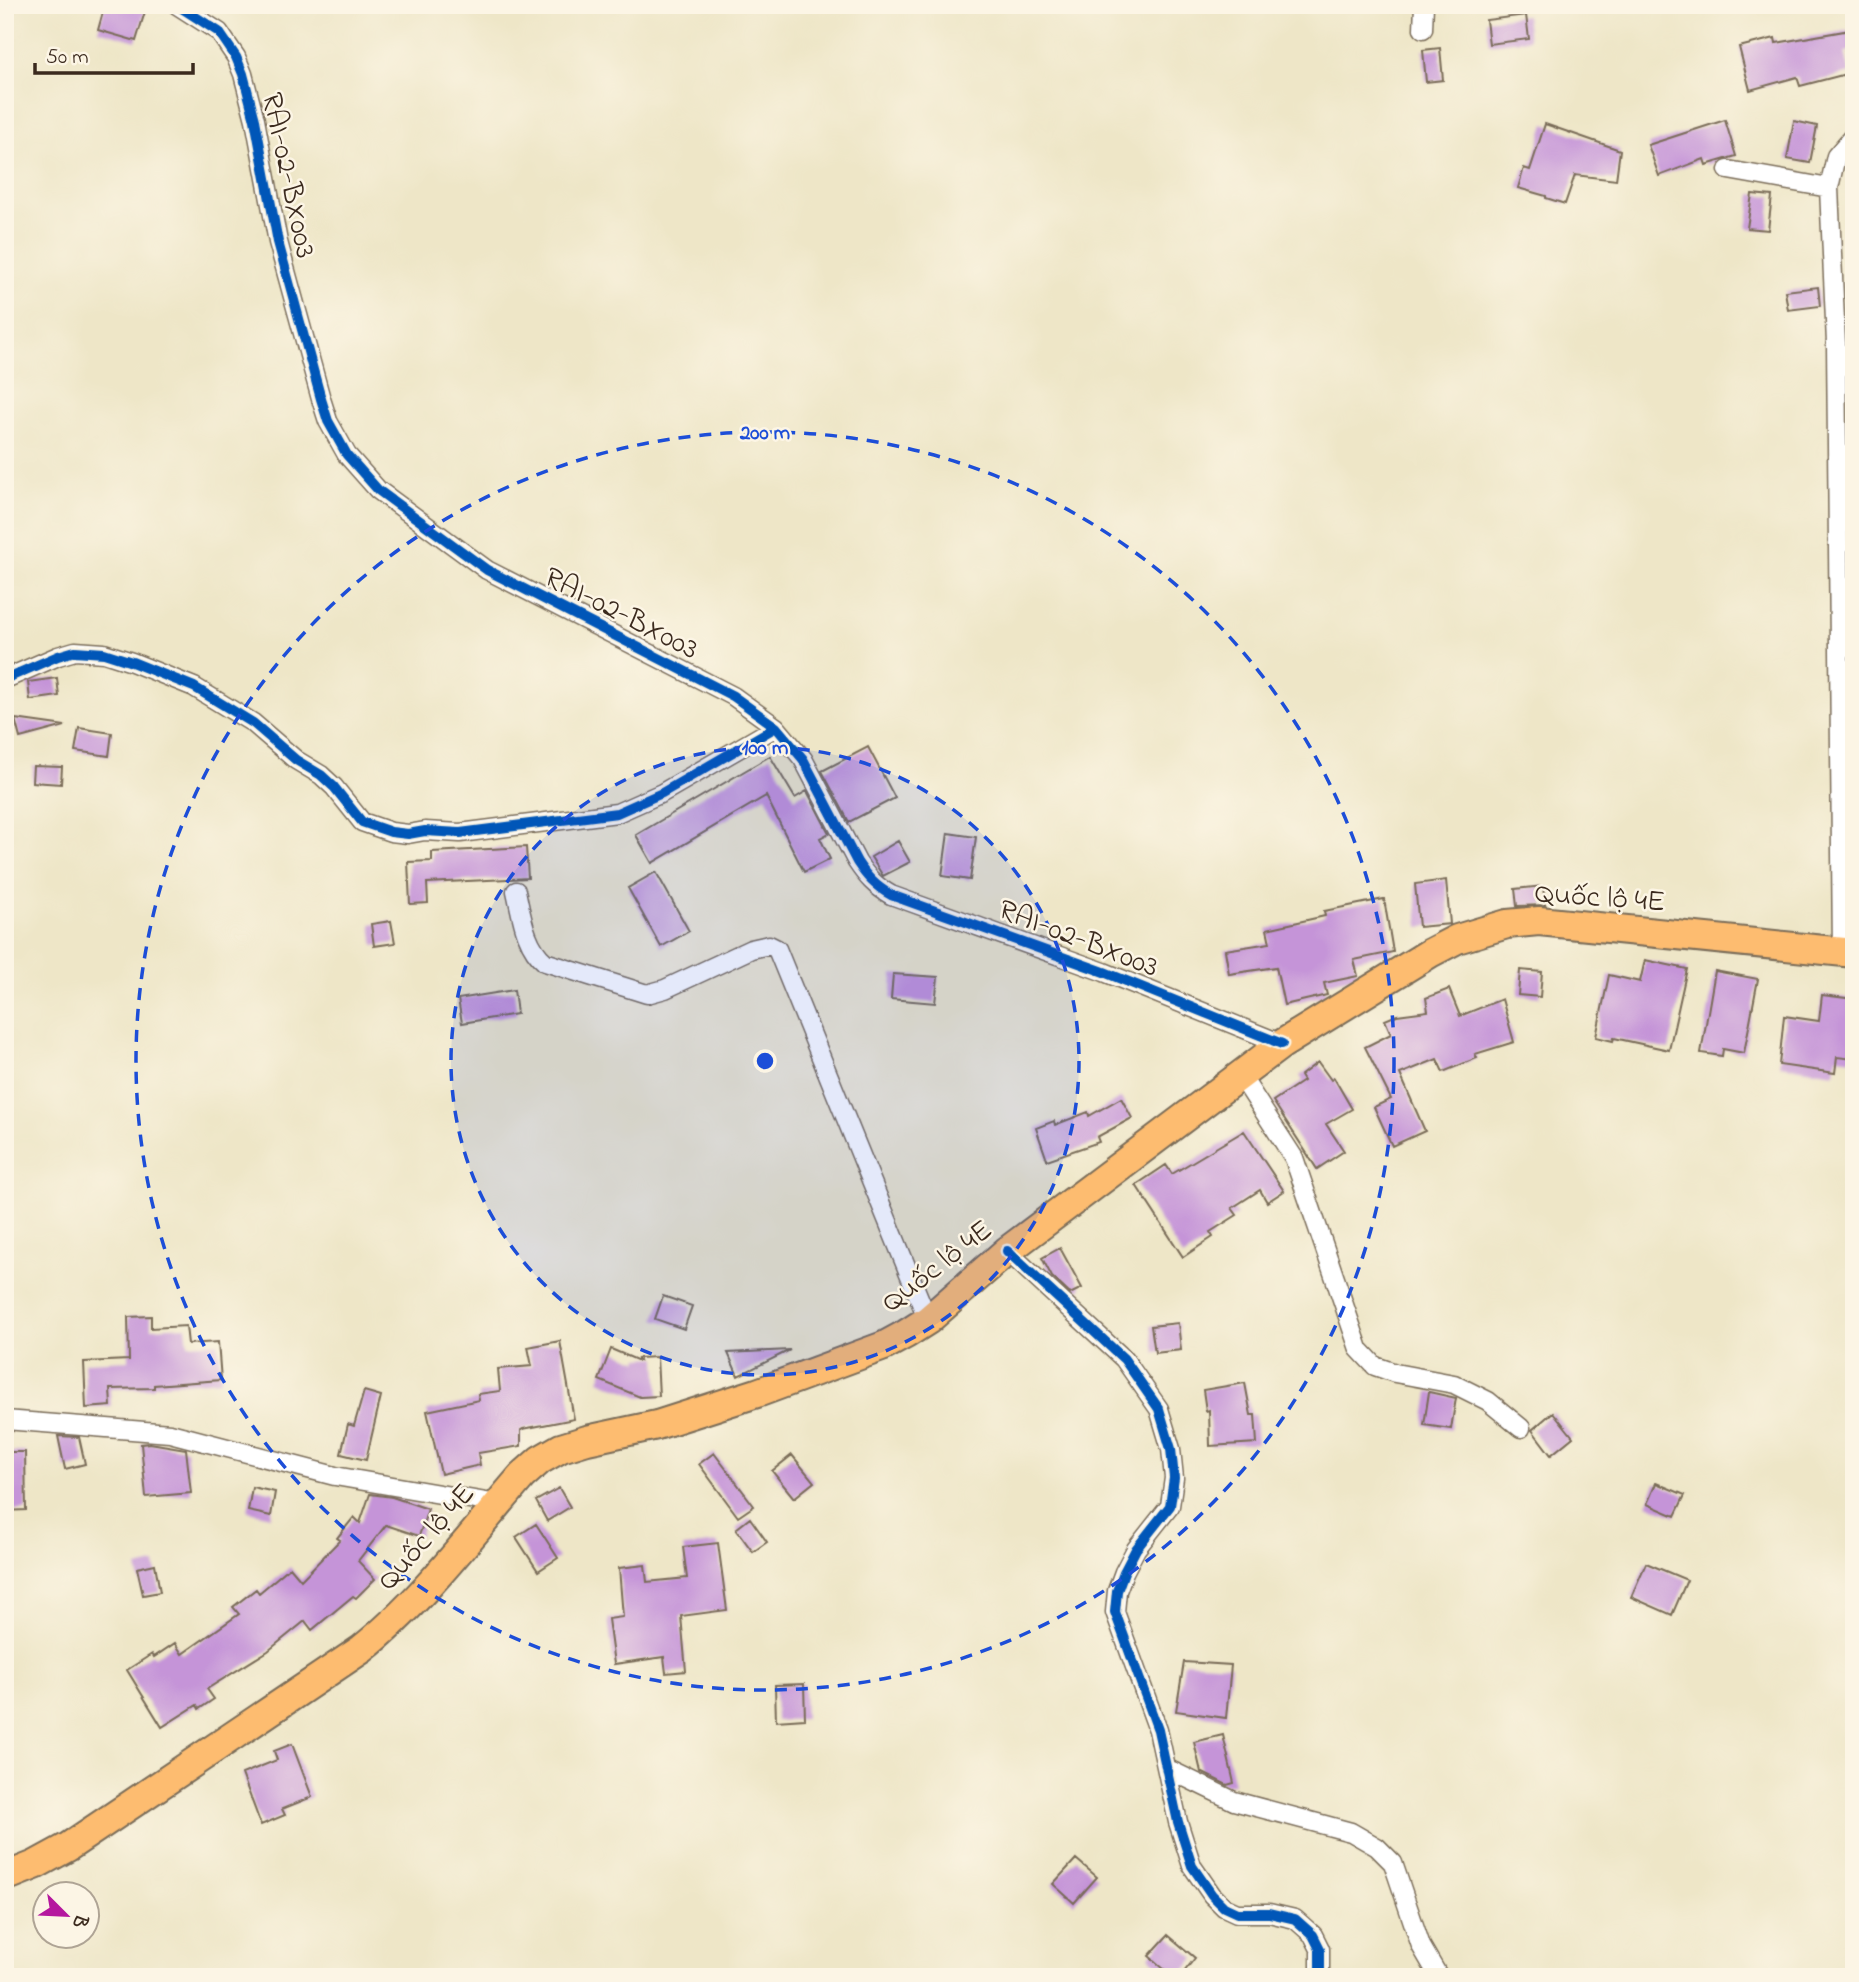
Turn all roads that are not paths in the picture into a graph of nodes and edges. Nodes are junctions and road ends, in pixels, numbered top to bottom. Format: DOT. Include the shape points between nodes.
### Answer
graph roads {
  1 [pos="177,5"];
  2 [pos="1424,5"];
  3 [pos="1423,29"];
  4 [pos="1854,135"];
  5 [pos="1728,170"];
  6 [pos="1829,188"];
  7 [pos="1845,343"];
  8 [pos="5,679"];
  9 [pos="776,727"];
  10 [pos="516,891"];
  11 [pos="1848,953"];
  12 [pos="1282,1044"];
  13 [pos="1241,1076"];
  14 [pos="1007,1251"];
  15 [pos="928,1320"];
  16 [pos="5,1420"];
  17 [pos="1521,1428"];
  18 [pos="498,1504"];
  19 [pos="1168,1769"];
  20 [pos="5,1877"];
  21 [pos="1320,1977"];
  22 [pos="1439,1977"];
  1 -- 9 [label="street, RAI-02-BX003" via="219,32 243,74 278,242 317,386 328,421 347,455 378,490 487,570 733,696"];
  2 -- 3 [label="street"];
  4 -- 6 [label="street" via="1836,156"];
  5 -- 6 [label="street"];
  6 -- 7 [label="street"];
  7 -- 11 [label="street"];
  8 -- 9 [label="street" via="75,651 104,653 132,662 194,687 253,723 321,775 362,822 408,834 460,833 617,813 662,793"];
  9 -- 12 [label="street, RAI-02-BX003" via="803,759 857,862 877,887"];
  10 -- 15 [label="street" via="525,931 534,953 545,962 647,993 666,989 751,949 768,944 777,948"];
  11 -- 12 [label="main road, Quốc lộ 4E" via="1539,921 1507,924 1457,939 1430,953"];
  12 -- 13 [label="main road, Quốc lộ 4E"];
  13 -- 14 [label="main road, Quốc lộ 4E"];
  13 -- 17 [label="street" via="1294,1158 1359,1349 1375,1366 1454,1384 1488,1401"];
  14 -- 15 [label="main road, Quốc lộ 4E"];
  14 -- 19 [label="street" via="1124,1359 1159,1409 1171,1449 1170,1506 1124,1572 1115,1612"];
  15 -- 18 [label="main road, Quốc lộ 4E" via="884,1346 757,1393 657,1425 561,1448 522,1476"];
  16 -- 18 [label="street" via="170,1433 335,1476"];
  18 -- 20 [label="main road, Quốc lộ 4E" via="419,1596 362,1648 68,1847"];
  19 -- 21 [label="street" via="1192,1866 1212,1895 1237,1913 1295,1919 1320,1949"];
  19 -- 22 [label="street" via="1234,1801 1351,1832 1377,1847 1393,1863 1421,1946"];
}
